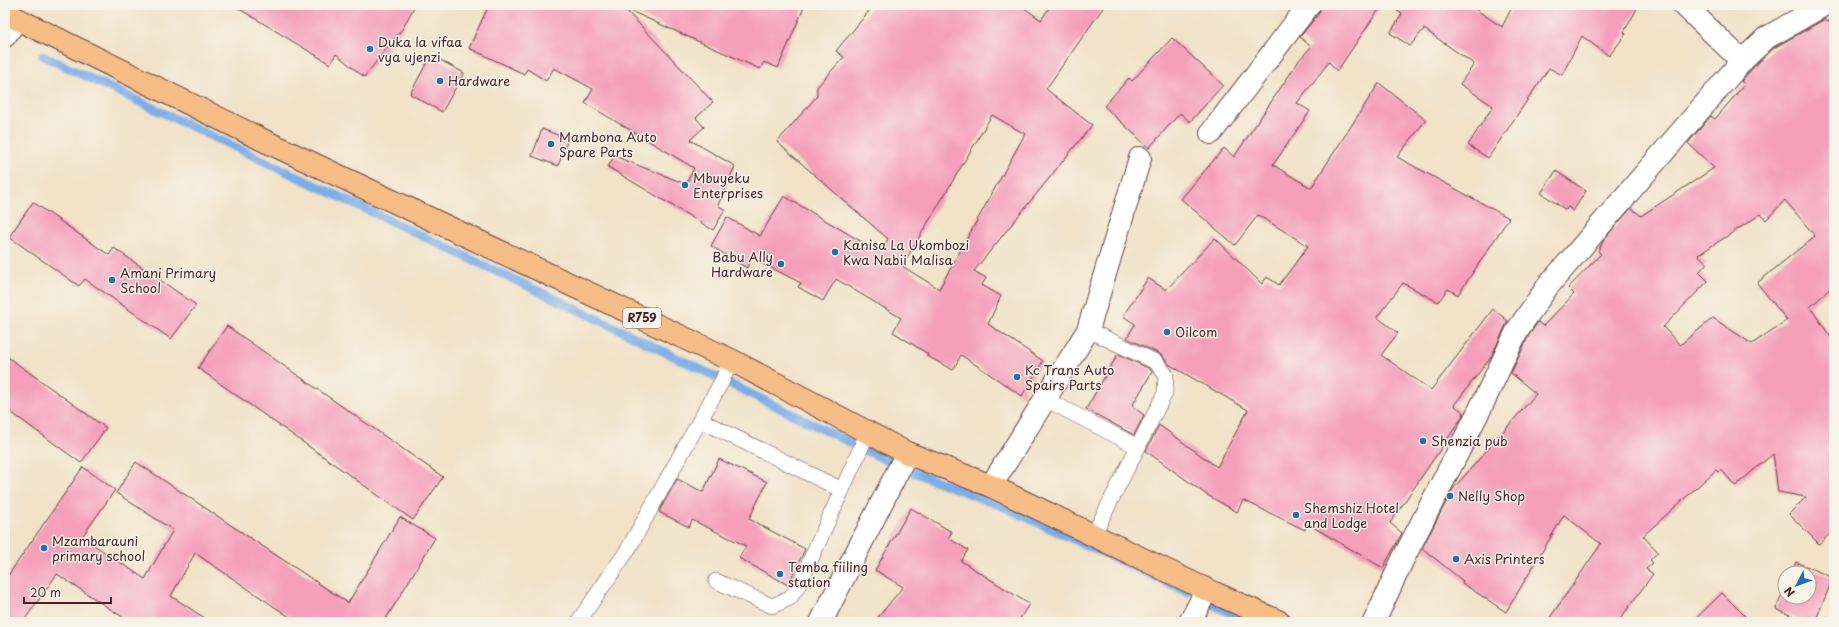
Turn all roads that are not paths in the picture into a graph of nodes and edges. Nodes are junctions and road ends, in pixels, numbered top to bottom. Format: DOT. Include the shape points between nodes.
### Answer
graph roads {
  1 [pos="1309,5"];
  2 [pos="1684,5"];
  3 [pos="1824,5"];
  4 [pos="9,23"];
  5 [pos="1742,61"];
  6 [pos="1211,133"];
  7 [pos="1140,158"];
  8 [pos="1088,330"];
  9 [pos="731,360"];
  10 [pos="1045,399"];
  11 [pos="700,420"];
  12 [pos="868,432"];
  13 [pos="1138,447"];
  14 [pos="907,453"];
  15 [pos="991,486"];
  16 [pos="842,490"];
  17 [pos="1093,536"];
  18 [pos="716,581"];
  19 [pos="1203,588"];
  20 [pos="578,622"];
  21 [pos="821,622"];
  22 [pos="1190,622"];
  23 [pos="1280,622"];
  24 [pos="1374,622"];
  1 -- 6 [label="street"];
  2 -- 5 [label="street"];
  3 -- 5 [label="street" via="1766,38"];
  4 -- 9 [label="main road, R759" via="269,142"];
  5 -- 24 [label="street" via="1548,286 1518,329"];
  7 -- 8 [label="street"];
  8 -- 10 [label="street"];
  8 -- 13 [label="lane" via="1156,362 1166,376 1165,393"];
  9 -- 11 [label="lane"];
  9 -- 12 [label="main road, R759"];
  10 -- 13 [label="lane"];
  10 -- 15 [label="street"];
  11 -- 16 [label="lane"];
  11 -- 20 [label="lane" via="627,551"];
  12 -- 14 [label="main road, R759"];
  12 -- 16 [label="lane"];
  13 -- 17 [label="lane"];
  14 -- 15 [label="main road, R759"];
  14 -- 21 [label="street"];
  15 -- 17 [label="main road, R759"];
  16 -- 18 [label="lane" via="801,581 790,598 772,606"];
  17 -- 19 [label="main road, R759"];
  19 -- 22 [label="street" via="1202,599"];
  19 -- 23 [label="main road, R759"];
}
